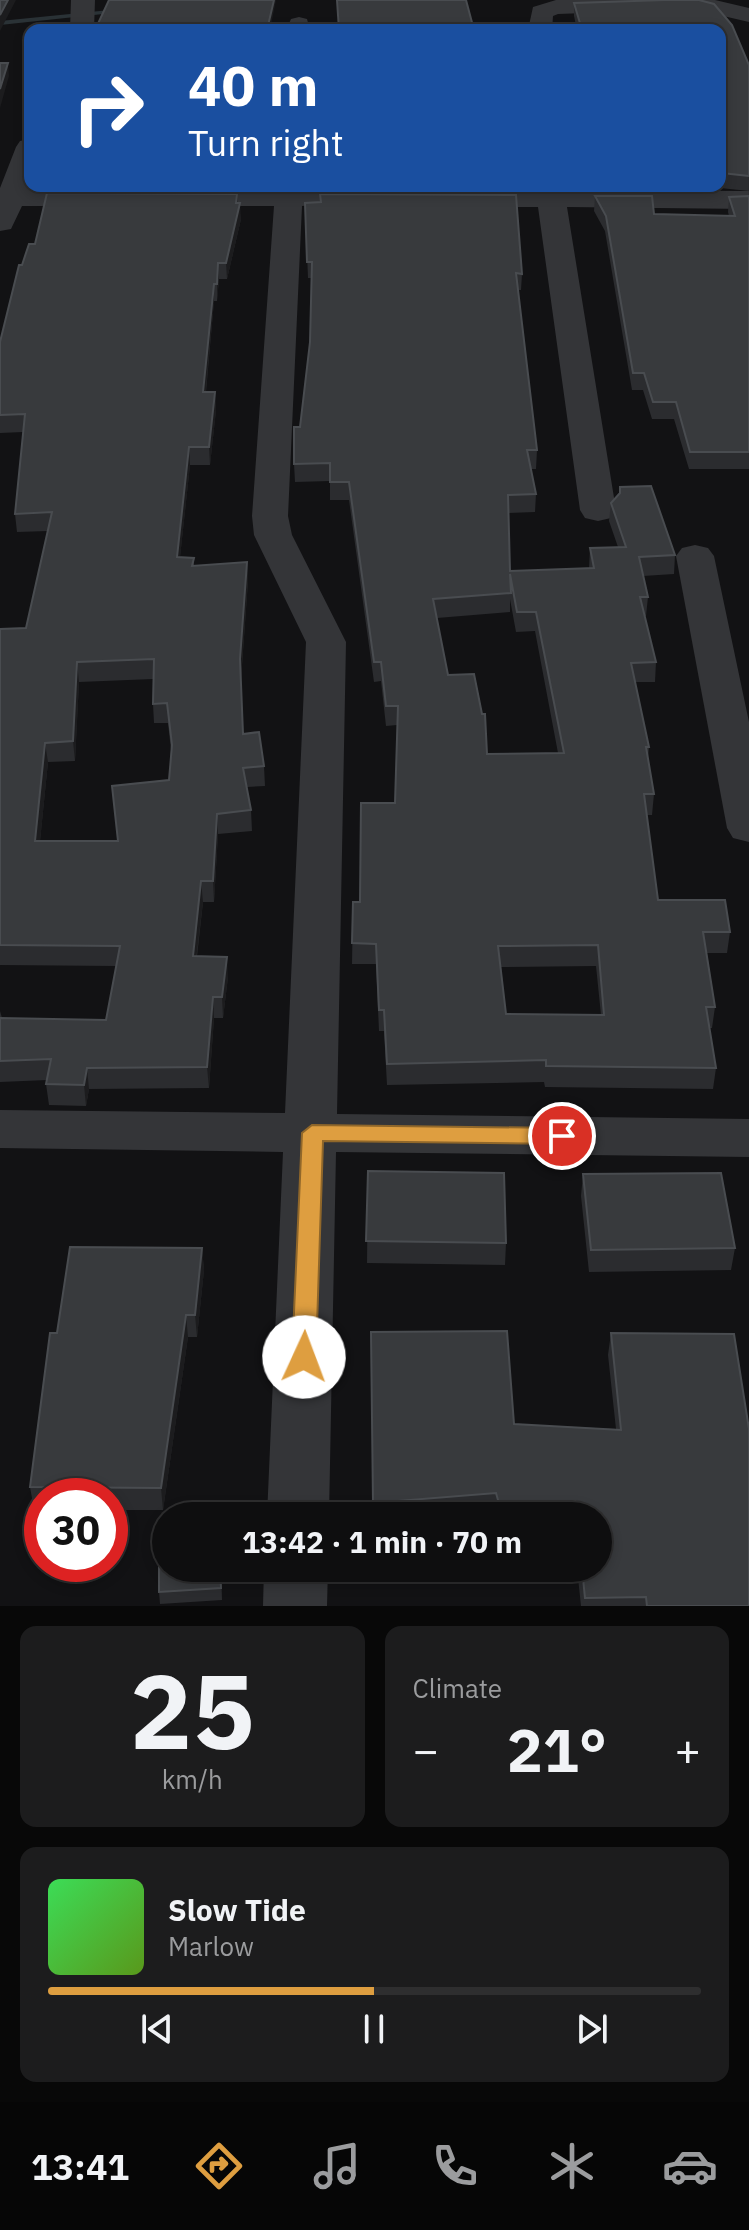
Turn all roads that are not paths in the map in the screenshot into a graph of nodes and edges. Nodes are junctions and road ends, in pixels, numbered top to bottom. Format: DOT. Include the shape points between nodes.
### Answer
graph roads {
  1 [pos="83,0"];
  2 [pos="749,15"];
  3 [pos="82,24"];
  4 [pos="540,24"];
  5 [pos="24,159"];
  6 [pos="264,192"];
  7 [pos="289,192"];
  8 [pos="300,192"];
  9 [pos="549,193"];
  10 [pos="5,197"];
  11 [pos="352,197"];
  12 [pos="431,198"];
  13 [pos="749,200"];
  14 [pos="0,227"];
  15 [pos="598,510"];
  16 [pos="695,556"];
  17 [pos="749,828"];
  18 [pos="0,1129"];
  19 [pos="312,1133"];
  20 [pos="749,1138"];
  21 [pos="299,1502"];
  22 [pos="296,1582"];
  23 [pos="295,1606"];
  1 -- 3 [label="street"];
  2 -- 4 [label="street" via="693,2 556,7 541,12"];
  5 -- 10 [label="street"];
  6 -- 10 [label="street"];
  7 -- 19 [label="street" via="270,516 273,535 326,642"];
  8 -- 11 [label="street"];
  9 -- 12 [label="street"];
  9 -- 13 [label="street"];
  9 -- 15 [label="street"];
  10 -- 14 [label="street"];
  16 -- 17 [label="street"];
  18 -- 19 [label="street"];
  19 -- 20 [label="street"];
  19 -- 21 [label="street"];
  22 -- 23 [label="street"];
}
